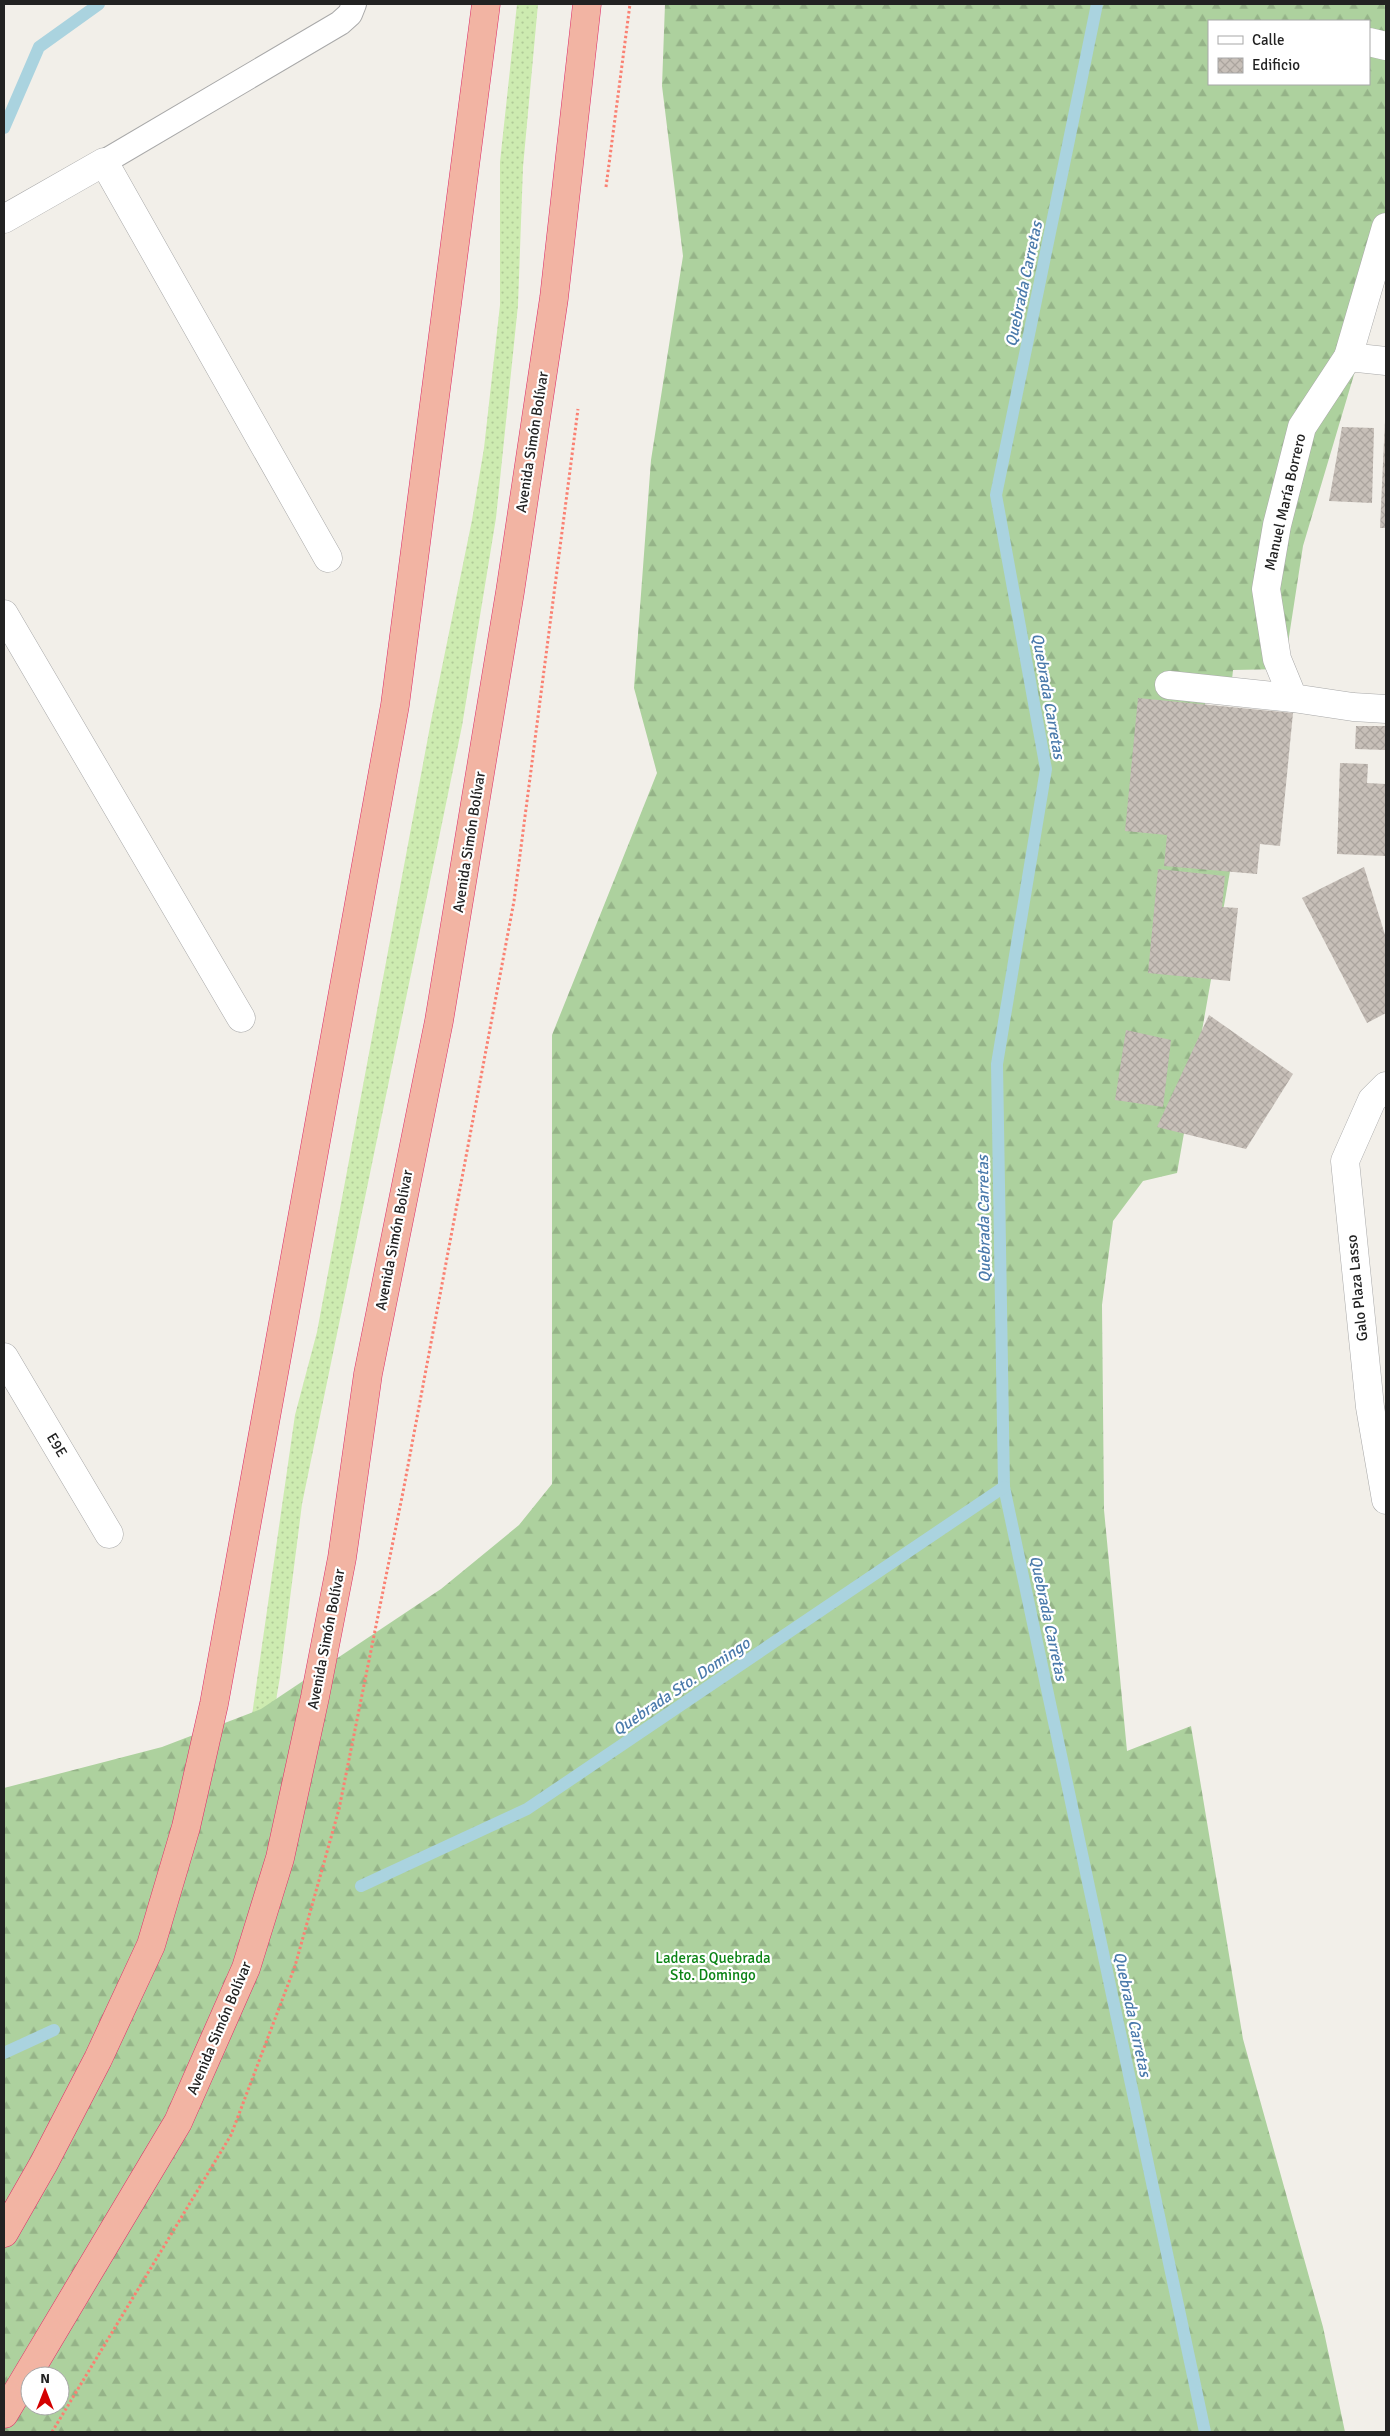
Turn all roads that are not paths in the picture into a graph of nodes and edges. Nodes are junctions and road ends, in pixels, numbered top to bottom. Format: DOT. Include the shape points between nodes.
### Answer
graph roads {
  1 [pos="354,4"];
  2 [pos="486,4"];
  3 [pos="587,4"];
  4 [pos="1370,42"];
  5 [pos="1386,46"];
  6 [pos="104,162"];
  7 [pos="4,219"];
  8 [pos="1386,227"];
  9 [pos="1348,357"];
  10 [pos="1386,362"];
  11 [pos="328,558"];
  12 [pos="4,614"];
  13 [pos="1169,684"];
  14 [pos="1293,698"];
  15 [pos="1386,708"];
  16 [pos="241,1018"];
  17 [pos="1386,1086"];
  18 [pos="4,1357"];
  19 [pos="1378,1407"];
  20 [pos="1386,1500"];
  21 [pos="110,1534"];
  22 [pos="4,2233"];
  23 [pos="4,2414"];
  1 -- 6 [label="lane" via="350,14 340,23"];
  2 -- 22 [label="highway" via="395,705 214,1704 186,1827 151,1945 98,2059"];
  3 -- 23 [label="highway, Avenida Simón Bolívar" via="554,298 510,592 439,1021 368,1374 338,1576 280,1858 246,1968 178,2122"];
  4 -- 5 [label="street"];
  6 -- 7 [label="street"];
  6 -- 11 [label="street"];
  8 -- 9 [label="street, Manuel María Borrero"];
  9 -- 10 [label="street"];
  9 -- 14 [label="street, Manuel María Borrero" via="1302,427 1277,525 1266,589 1277,659"];
  12 -- 16 [label="street"];
  13 -- 14 [label="street"];
  14 -- 15 [label="street"];
  17 -- 19 [label="street, Galo Plaza Lasso" via="1372,1100 1345,1161"];
  18 -- 21 [label="street, E9E"];
  19 -- 20 [label="street, Galo Plaza Lasso"];
}
